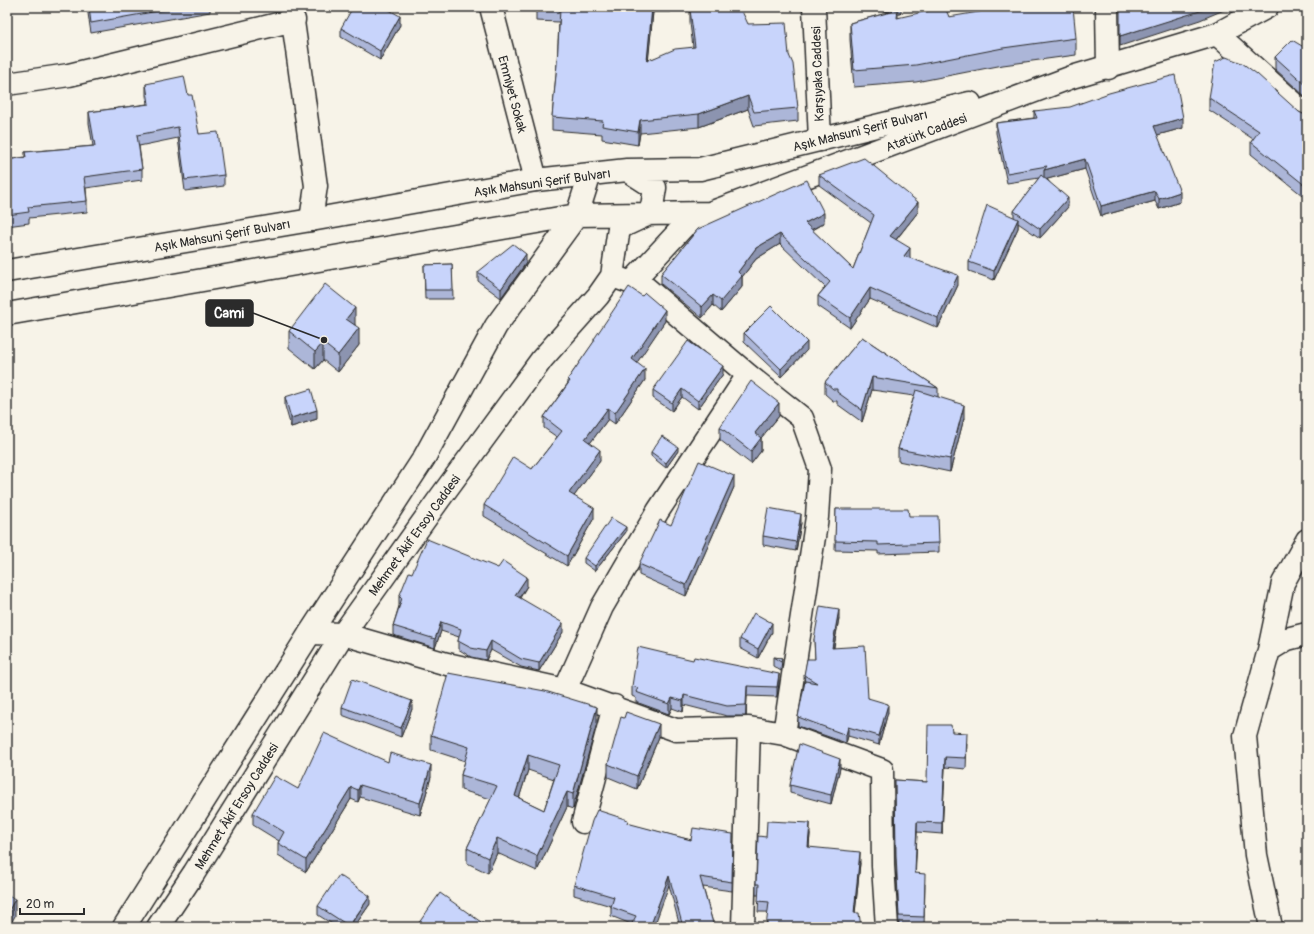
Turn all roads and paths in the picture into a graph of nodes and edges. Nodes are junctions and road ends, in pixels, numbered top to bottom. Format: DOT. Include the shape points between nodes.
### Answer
graph roads {
  1 [pos="491,7"];
  2 [pos="814,7"];
  3 [pos="1107,7"];
  4 [pos="1267,7"];
  5 [pos="297,15"];
  6 [pos="1217,34"];
  7 [pos="1108,68"];
  8 [pos="1072,77"];
  9 [pos="7,84"];
  10 [pos="1307,115"];
  11 [pos="820,140"];
  12 [pos="627,170"];
  13 [pos="590,174"];
  14 [pos="536,180"];
  15 [pos="651,213"];
  16 [pos="710,213"];
  17 [pos="576,215"];
  18 [pos="311,220"];
  19 [pos="7,271"];
  20 [pos="621,280"];
  21 [pos="7,314"];
  22 [pos="748,375"];
  23 [pos="1307,540"];
  24 [pos="310,633"];
  25 [pos="343,634"];
  26 [pos="1307,634"];
  27 [pos="1269,650"];
  28 [pos="565,690"];
  29 [pos="614,706"];
  30 [pos="749,728"];
  31 [pos="784,734"];
  32 [pos="583,822"];
  33 [pos="124,927"];
  34 [pos="158,927"];
  35 [pos="743,927"];
  36 [pos="887,927"];
  37 [pos="1271,927"];
  1 -- 14 [label="main road, Emniyet Sokak"];
  2 -- 11 [label="main road, Karşıyaka Caddesi"];
  3 -- 7 [label="main road"];
  4 -- 6 [label="main road, Atatürk Caddesi"];
  5 -- 9 [label="main road" via="69,75"];
  5 -- 18 [label="main road" via="316,186"];
  6 -- 7 [label="main road, Atatürk Caddesi"];
  6 -- 10 [label="main road"];
  7 -- 8 [label="main road, Atatürk Caddesi"];
  8 -- 11 [label="main road, Aşık Mahsuni Şerif Bulvarı"];
  8 -- 16 [label="main road, Atatürk Caddesi"];
  11 -- 12 [label="main road, Aşık Mahsuni Şerif Bulvarı" via="700,169"];
  12 -- 13 [label="main road, Aşık Mahsuni Şerif Bulvarı"];
  12 -- 15 [label="main road" via="655,188"];
  13 -- 14 [label="main road, Aşık Mahsuni Şerif Bulvarı"];
  13 -- 17 [label="main road"];
  14 -- 18 [label="main road, Aşık Mahsuni Şerif Bulvarı"];
  15 -- 16 [label="main road, Atatürk Caddesi"];
  15 -- 17 [label="main road, Atatürk Caddesi"];
  15 -- 20 [label="main road, Mehmet Âkif Ersoy Caddesi" via="619,228"];
  16 -- 20 [label="main road" via="685,225"];
  17 -- 21 [label="main road"];
  17 -- 24 [label="main road" via="496,326 424,458"];
  18 -- 19 [label="main road, Aşık Mahsuni Şerif Bulvarı"];
  20 -- 22 [label="main road" via="646,288"];
  20 -- 25 [label="main road, Mehmet Âkif Ersoy Caddesi" via="598,296 542,360"];
  22 -- 28 [label="main road" via="658,511 602,607"];
  22 -- 31 [label="main road" via="802,418 820,469 817,517"];
  23 -- 27 [label="main road" via="1283,583"];
  24 -- 25 [label="main road"];
  24 -- 33 [label="main road"];
  25 -- 28 [label="main road" via="448,664"];
  25 -- 34 [label="main road, Mehmet Âkif Ersoy Caddesi"];
  26 -- 27 [label="main road" via="1287,640"];
  27 -- 37 [label="main road" via="1245,736 1256,855"];
  28 -- 29 [label="main road"];
  29 -- 30 [label="main road" via="676,730"];
  29 -- 32 [label="main road"];
  30 -- 31 [label="main road"];
  30 -- 35 [label="main road"];
  31 -- 36 [label="main road" via="882,770 883,866"];
}
